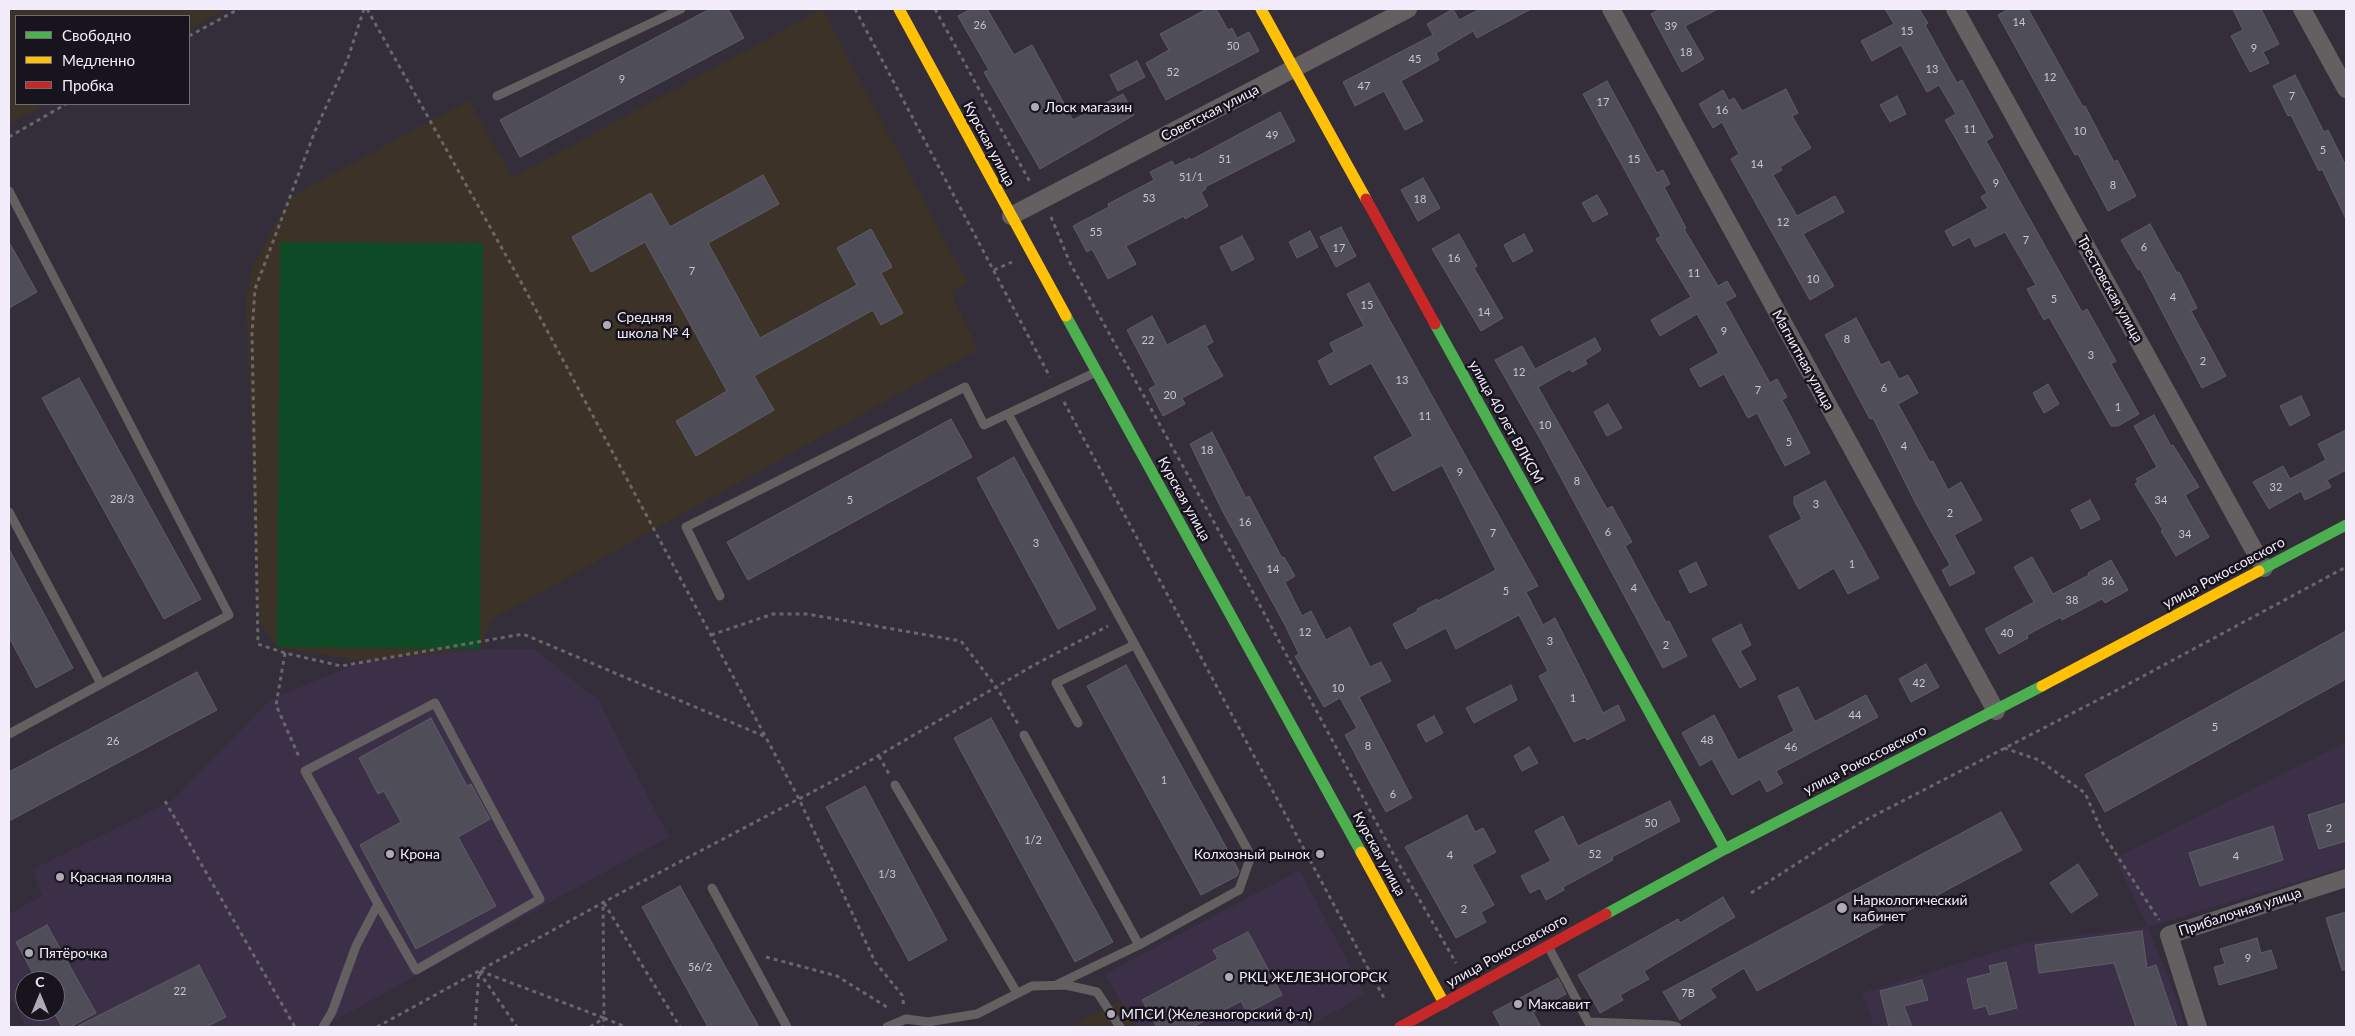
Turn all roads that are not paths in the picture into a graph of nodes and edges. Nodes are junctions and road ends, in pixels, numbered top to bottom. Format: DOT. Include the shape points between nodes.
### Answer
graph roads {
  1 [pos="682,9"];
  2 [pos="900,9"];
  3 [pos="1261,9"];
  4 [pos="1408,9"];
  5 [pos="1611,9"];
  6 [pos="1955,9"];
  7 [pos="2302,9"];
  8 [pos="1294,69"];
  9 [pos="2346,89"];
  10 [pos="497,96"];
  11 [pos="9,191"];
  12 [pos="1011,216"];
  13 [pos="1097,372"];
  14 [pos="1008,414"];
  15 [pos="9,512"];
  16 [pos="2346,525"];
  17 [pos="2264,568"];
  18 [pos="720,596"];
  19 [pos="1134,645"];
  20 [pos="102,684"];
  21 [pos="1996,710"];
  22 [pos="1078,723"];
  23 [pos="9,734"];
  24 [pos="1024,735"];
  25 [pos="895,785"];
  26 [pos="1725,849"];
  27 [pos="2346,878"];
  28 [pos="712,888"];
  29 [pos="378,904"];
  30 [pos="1139,945"];
  31 [pos="1548,946"];
  32 [pos="1056,985"];
  33 [pos="1017,993"];
  34 [pos="1444,1003"];
  35 [pos="1590,1025"];
  36 [pos="324,1027"];
  37 [pos="787,1027"];
  38 [pos="887,1027"];
  39 [pos="1120,1027"];
  40 [pos="1400,1027"];
  41 [pos="1677,1027"];
  42 [pos="2198,1027"];
  1 -- 10 [label="lane"];
  2 -- 12 [label="main road, Курская улица"];
  3 -- 8 [label="main road, улица 40 лет ВЛКСМ"];
  4 -- 8 [label="street, Советская улица"];
  5 -- 21 [label="street, Магнитная улица"];
  6 -- 17 [label="street, Трестовская улица"];
  7 -- 9 [label="street"];
  8 -- 12 [label="street, Советская улица"];
  8 -- 26 [label="main road, улица 40 лет ВЛКСМ"];
  11 -- 20 [label="lane" via="230,615"];
  12 -- 13 [label="main road, Курская улица"];
  13 -- 14 [label="lane"];
  13 -- 34 [label="main road, Курская улица"];
  14 -- 18 [label="lane" via="984,425 965,387 686,527"];
  14 -- 19 [label="lane"];
  15 -- 20 [label="lane"];
  16 -- 17 [label="main road, улица Рокоссовского"];
  17 -- 21 [label="main road, улица Рокоссовского"];
  19 -- 22 [label="lane" via="1056,684"];
  19 -- 30 [label="lane" via="1251,856 1239,890"];
  20 -- 23 [label="lane"];
  21 -- 26 [label="main road, улица Рокоссовского"];
  24 -- 30 [label="lane"];
  25 -- 33 [label="lane"];
  26 -- 31 [label="main road, улица Рокоссовского"];
  27 -- 42 [label="street, Прибалочная улица" via="2169,935"];
  28 -- 37 [label="lane"];
  29 -- 29 [label="lane" via="416,970 540,899 435,703 305,771"];
  29 -- 36 [label="lane" via="356,946"];
  30 -- 32 [label="lane"];
  31 -- 34 [label="main road, улица Рокоссовского"];
  31 -- 35 [label="lane"];
  32 -- 33 [label="lane" via="1032,986"];
  32 -- 39 [label="lane" via="1097,992"];
  33 -- 38 [label="lane" via="977,1014 928,1022 906,1019"];
  34 -- 40 [label="main road, улица Рокоссовского"];
  35 -- 41 [label="lane"];
}
